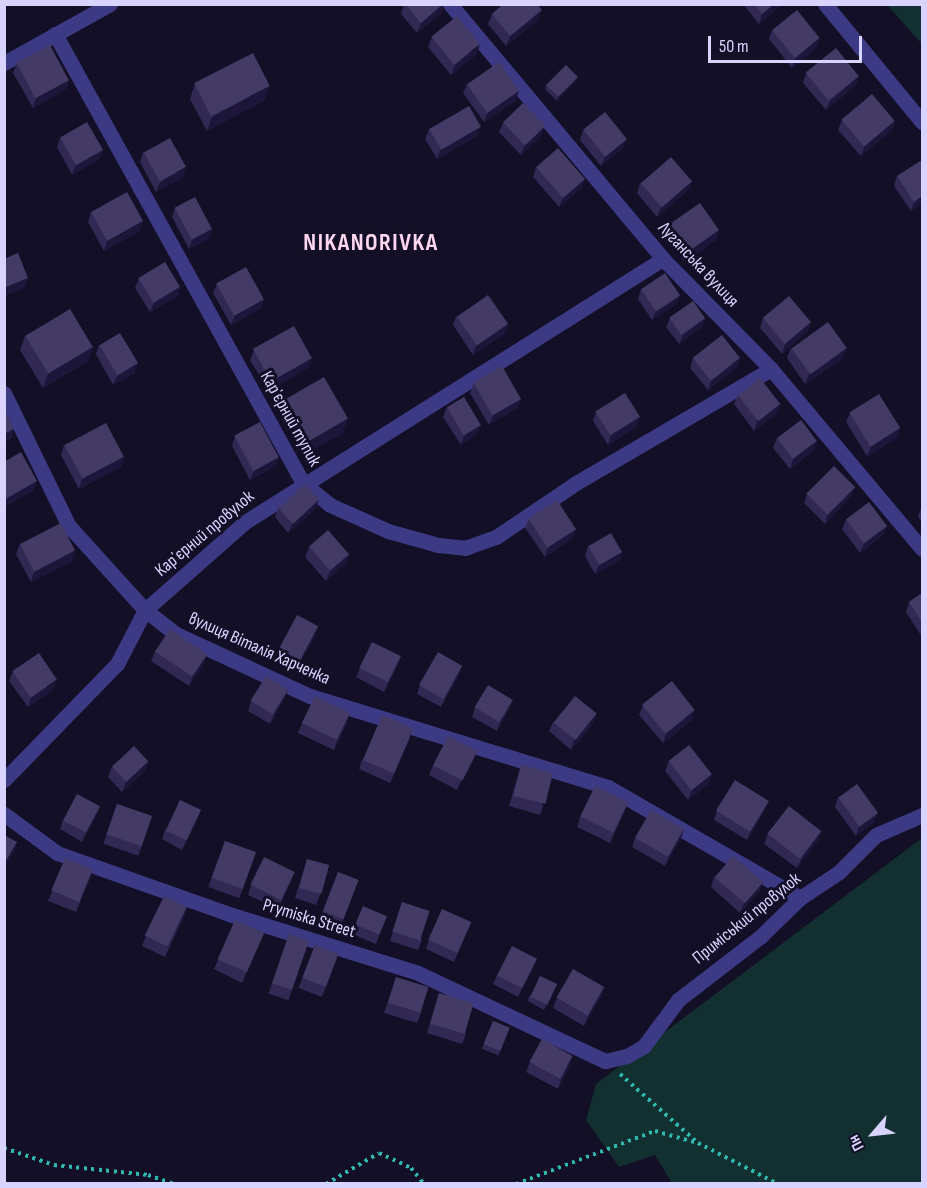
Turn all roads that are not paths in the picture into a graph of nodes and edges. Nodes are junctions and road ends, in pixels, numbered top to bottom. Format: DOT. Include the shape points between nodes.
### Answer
graph roads {
  1 [pos="110,4"];
  2 [pos="450,4"];
  3 [pos="825,4"];
  4 [pos="55,34"];
  5 [pos="4,63"];
  6 [pos="922,122"];
  7 [pos="663,259"];
  8 [pos="771,369"];
  9 [pos="4,393"];
  10 [pos="303,483"];
  11 [pos="922,549"];
  12 [pos="145,610"];
  13 [pos="4,780"];
  14 [pos="4,814"];
  15 [pos="922,815"];
  16 [pos="800,898"];
  17 [pos="605,1061"];
  1 -- 4 [label="street"];
  2 -- 7 [label="street, Луганська вулиця"];
  3 -- 6 [label="street"];
  4 -- 5 [label="street"];
  4 -- 10 [label="street, Карʼєрний тупик"];
  7 -- 8 [label="street, Луганська вулиця"];
  7 -- 10 [label="street, Карʼєрний провулок"];
  8 -- 10 [label="street, Карʼєрний тупик" via="576,483 496,537 465,548 388,531 330,505"];
  8 -- 11 [label="street, Луганська вулиця"];
  9 -- 12 [label="street, вулиця Віталія Харченка" via="69,526"];
  10 -- 12 [label="street, Карʼєрний провулок" via="245,522"];
  12 -- 13 [label="street, Карʼєрний провулок" via="117,664"];
  12 -- 16 [label="street, вулиця Віталія Харченка" via="174,633 310,696 608,787"];
  14 -- 17 [label="street, Prymiska Street" via="57,853 229,915 418,973"];
  15 -- 16 [label="street, Приміський провулок" via="876,835 838,872"];
  16 -- 17 [label="street, Приміський провулок" via="761,936 678,1000 644,1046 627,1056"];
}
